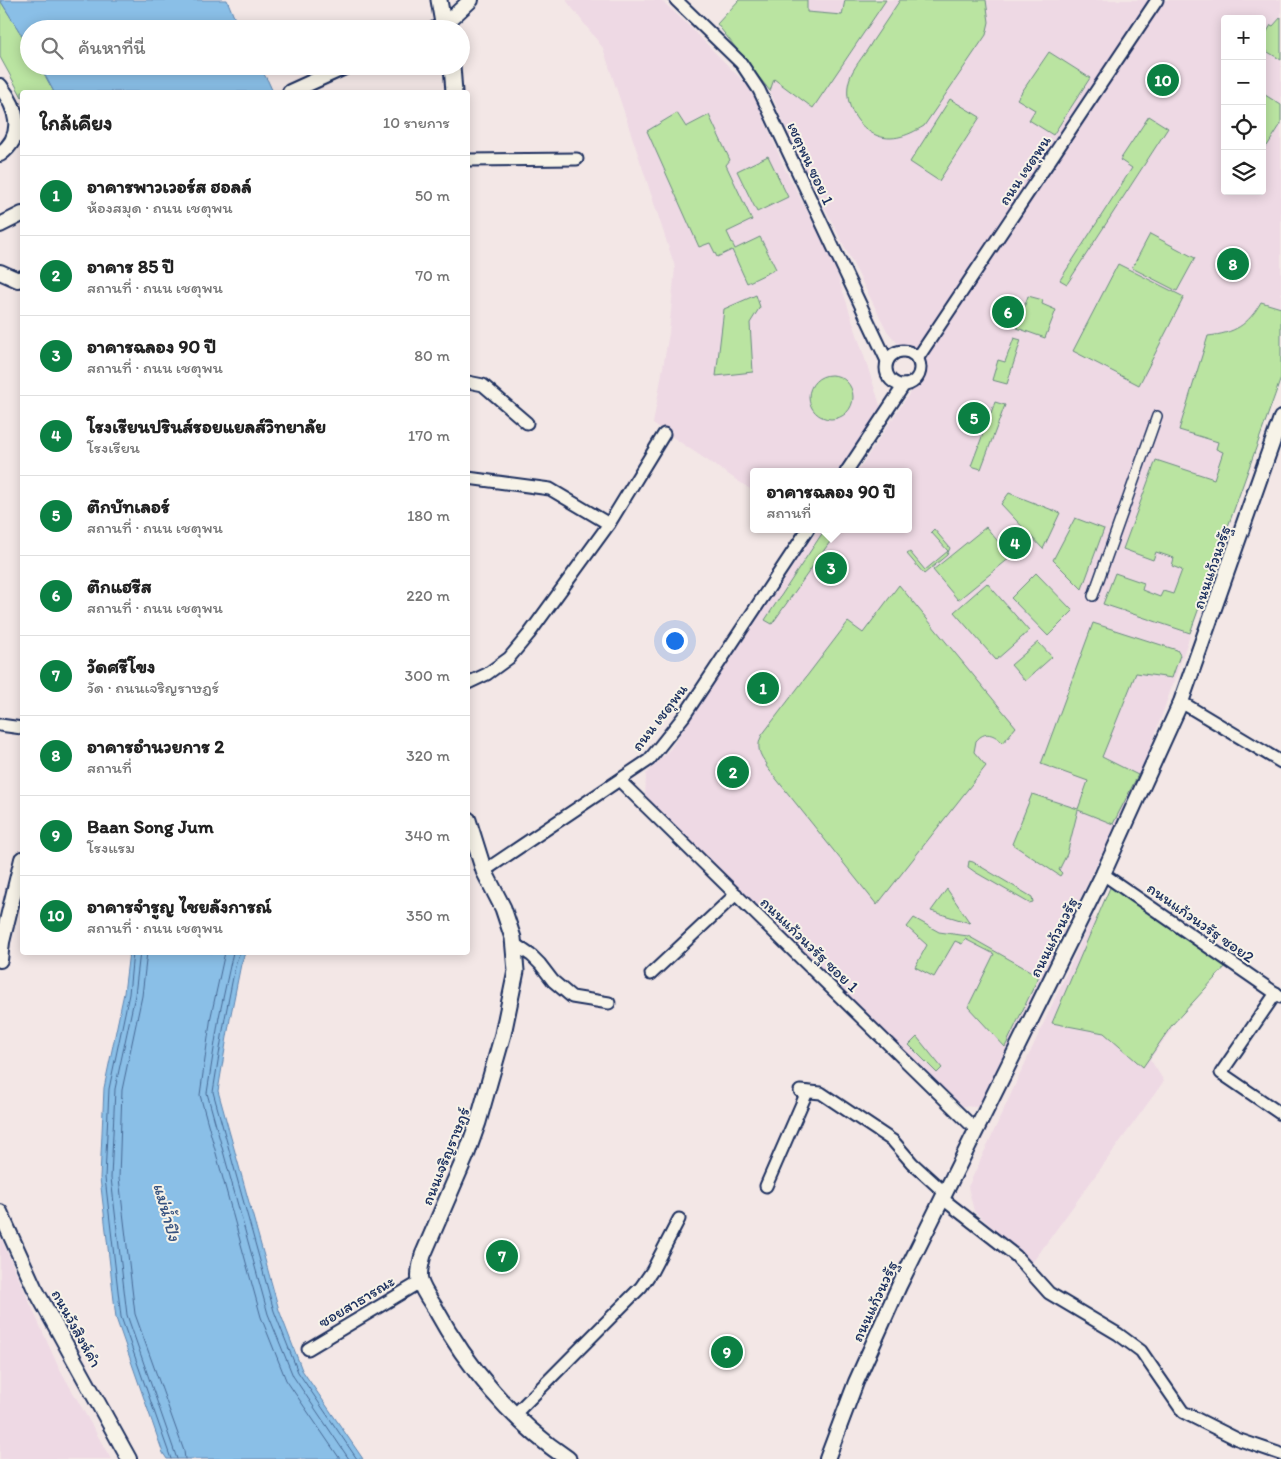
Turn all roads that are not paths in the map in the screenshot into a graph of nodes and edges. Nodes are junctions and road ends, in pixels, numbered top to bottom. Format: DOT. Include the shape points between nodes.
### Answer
graph roads {
  1 [pos="439,0"];
  2 [pos="471,0"];
  3 [pos="676,0"];
  4 [pos="1157,0"];
  5 [pos="440,20"];
  6 [pos="449,20"];
  7 [pos="327,75"];
  8 [pos="453,75"];
  9 [pos="0,86"];
  10 [pos="294,90"];
  11 [pos="454,90"];
  12 [pos="0,154"];
  13 [pos="577,159"];
  14 [pos="470,160"];
  15 [pos="20,215"];
  16 [pos="0,225"];
  17 [pos="0,272"];
  18 [pos="20,279"];
  19 [pos="0,282"];
  20 [pos="918,358"];
  21 [pos="887,361"];
  22 [pos="470,382"];
  23 [pos="904,385"];
  24 [pos="1157,416"];
  25 [pos="1281,418"];
  26 [pos="527,423"];
  27 [pos="664,434"];
  28 [pos="849,468"];
  29 [pos="470,478"];
  30 [pos="609,524"];
  31 [pos="805,533"];
  32 [pos="1092,596"];
  33 [pos="470,682"];
  34 [pos="1181,702"];
  35 [pos="0,725"];
  36 [pos="20,728"];
  37 [pos="1281,762"];
  38 [pos="620,781"];
  39 [pos="470,826"];
  40 [pos="20,867"];
  41 [pos="484,871"];
  42 [pos="1103,874"];
  43 [pos="736,894"];
  44 [pos="1,942"];
  45 [pos="513,943"];
  46 [pos="0,960"];
  47 [pos="651,974"];
  48 [pos="1278,995"];
  49 [pos="609,1003"];
  50 [pos="1281,1114"];
  51 [pos="976,1130"];
  52 [pos="766,1186"];
  53 [pos="944,1196"];
  54 [pos="0,1212"];
  55 [pos="679,1218"];
  56 [pos="420,1282"];
  57 [pos="308,1349"];
  58 [pos="514,1415"];
  59 [pos="1281,1454"];
  60 [pos="128,1459"];
  61 [pos="568,1459"];
  62 [pos="827,1459"];
  1 -- 5 [label="main road"];
  2 -- 6 [label="street"];
  3 -- 21 [label="street, เชตุพน ซอย 1" via="741,64 759,90"];
  4 -- 20 [label="street, ถนน เชตุพน"];
  7 -- 10 [label="street"];
  8 -- 11 [label="main road"];
  9 -- 12 [label="street" via="18,129 14,140"];
  13 -- 14 [label="street"];
  15 -- 16 [label="street"];
  17 -- 18 [label="street"];
  18 -- 19 [label="street"];
  20 -- 21 [label="street" via="903,351 892,354"];
  20 -- 23 [label="street" via="919,375"];
  21 -- 23 [label="street" via="886,370 891,380"];
  22 -- 26 [label="street" via="484,385"];
  23 -- 28 [label="street"];
  24 -- 32 [label="street"];
  25 -- 34 [label="street, ถนนแก้วนวรัฐ"];
  27 -- 30 [label="street"];
  29 -- 30 [label="street" via="550,489"];
  30 -- 33 [label="street" via="509,658"];
  31 -- 38 [label="street, ถนน เชตุพน" via="684,716 649,760"];
  34 -- 37 [label="street"];
  34 -- 42 [label="street, ถนนแก้วนวรัฐ"];
  35 -- 36 [label="street"];
  38 -- 41 [label="street, ถนน เชตุพน"];
  38 -- 43 [label="street, ถนนแก้วนวรัฐ ซอย 1"];
  39 -- 41 [label="main road, ถนนเจริญราษฎร์"];
  40 -- 44 [label="street"];
  41 -- 45 [label="main road, ถนนเจริญราษฎร์" via="503,908"];
  42 -- 48 [label="street, ถนนแก้วนวรัฐ ซอย2"];
  42 -- 51 [label="street, ถนนแก้วนวรัฐ"];
  43 -- 47 [label="street"];
  43 -- 51 [label="street, ถนนแก้วนวรัฐ ซอย 1"];
  44 -- 46 [label="street"];
  45 -- 49 [label="street" via="532,956 553,982 572,998"];
  45 -- 56 [label="main road, ถนนเจริญราษฎร์" via="516,971 512,996 490,1083 467,1153 423,1255"];
  48 -- 50 [label="street" via="1221,1073"];
  51 -- 53 [label="street, ถนนแก้วนวรัฐ"];
  52 -- 53 [label="street" via="804,1092 821,1093 893,1141"];
  53 -- 59 [label="street" via="1016,1256 1049,1293 1141,1351 1183,1412 1237,1439"];
  53 -- 62 [label="street, ถนนแก้วนวรัฐ" via="856,1382"];
  54 -- 60 [label="street, ถนนวังสิงห์คำ" via="34,1286"];
  55 -- 58 [label="street" via="641,1287"];
  56 -- 57 [label="street, ซอยสาธารณะ"];
  56 -- 58 [label="main road" via="461,1349"];
  58 -- 61 [label="main road"];
}
